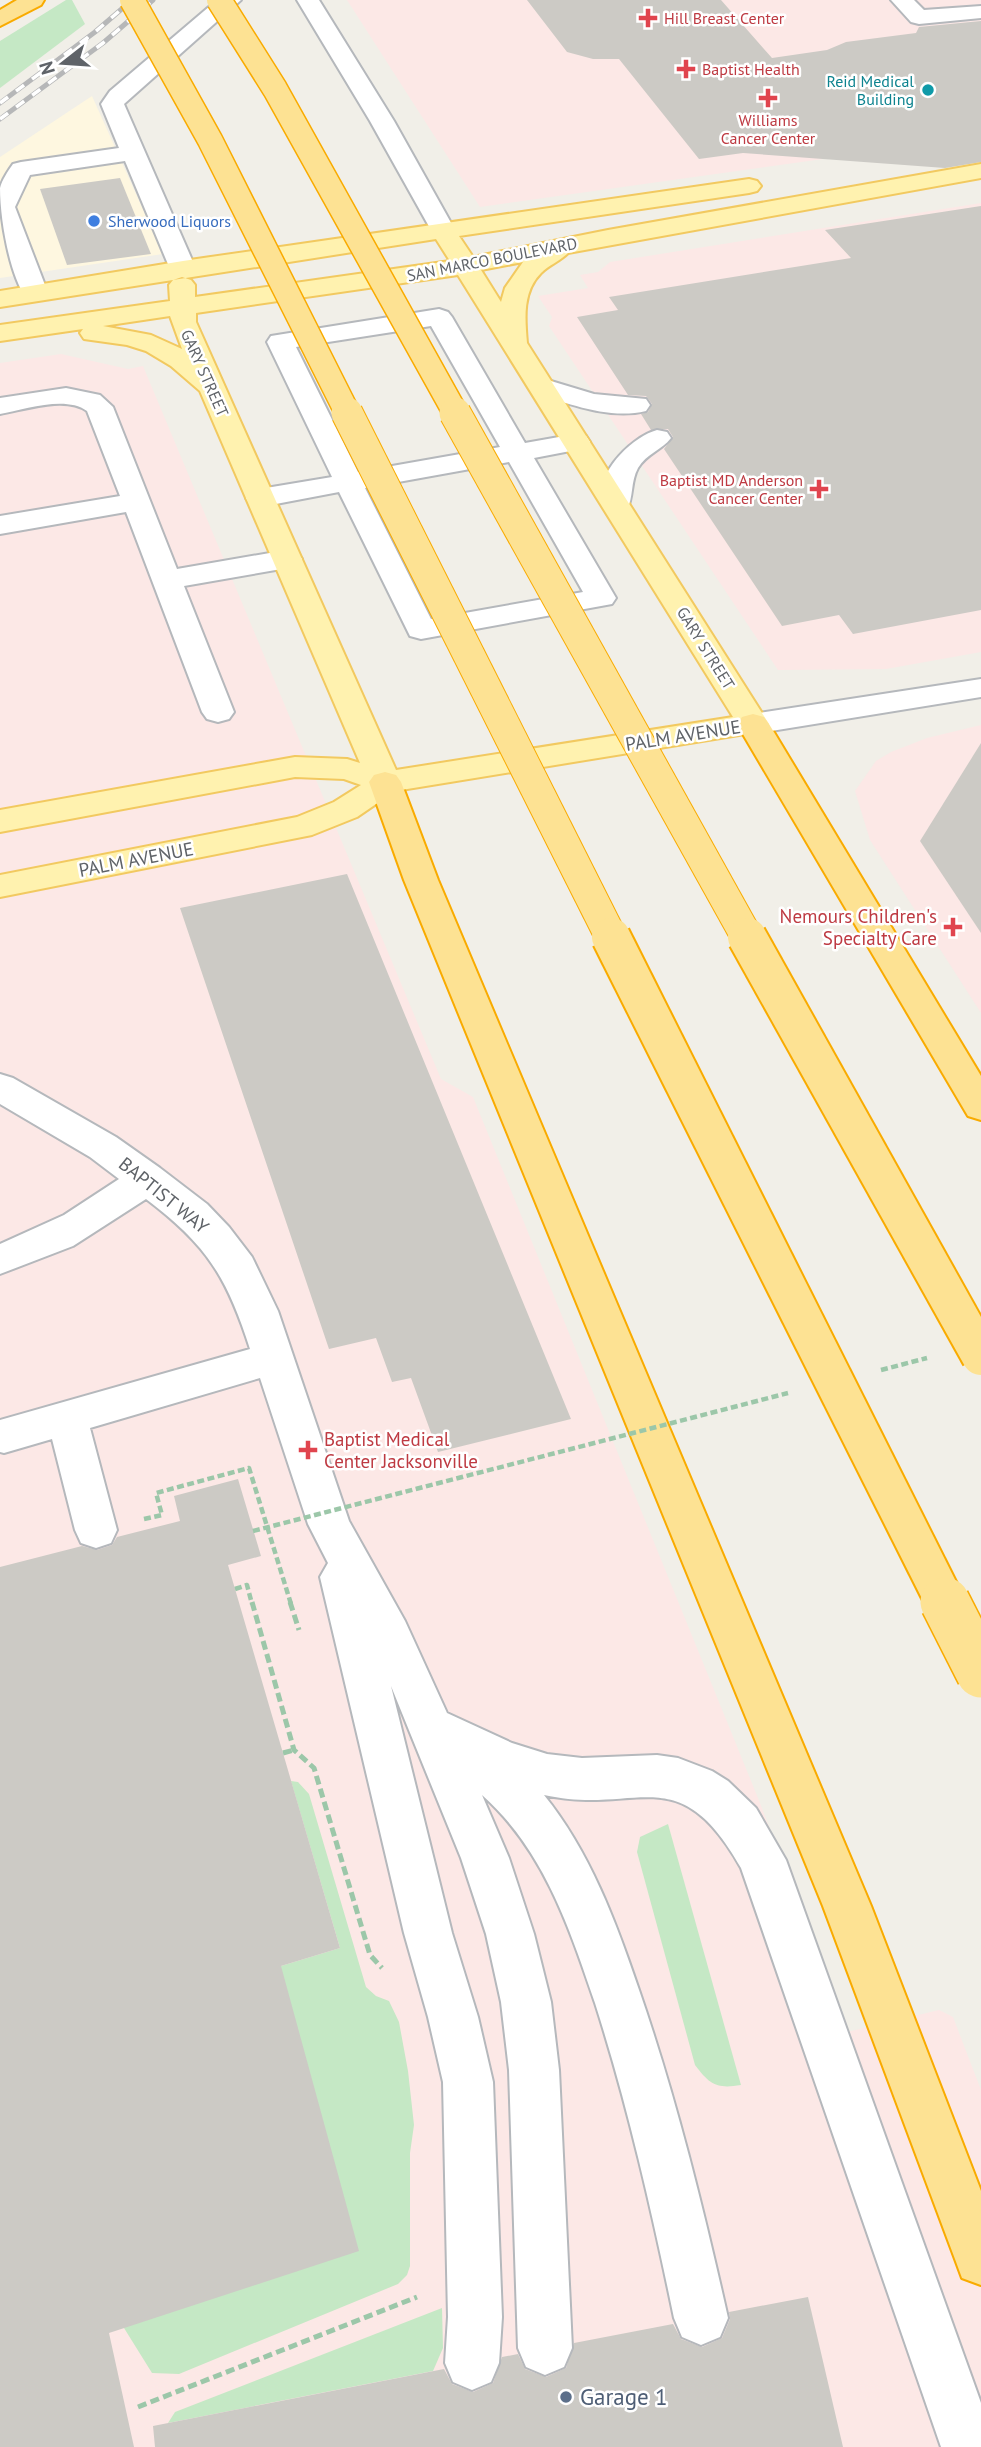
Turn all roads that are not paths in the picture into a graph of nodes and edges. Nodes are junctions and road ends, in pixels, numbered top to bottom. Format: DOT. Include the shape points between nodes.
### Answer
graph roads {
  1 [pos="33,0"];
  2 [pos="132,0"];
  3 [pos="219,0"];
  4 [pos="230,0"];
  5 [pos="308,0"];
  6 [pos="902,0"];
  7 [pos="981,12"];
  8 [pos="0,19"];
  9 [pos="981,151"];
  10 [pos="132,153"];
  11 [pos="861,169"];
  12 [pos="981,171"];
  13 [pos="765,183"];
  14 [pos="2,208"];
  15 [pos="443,230"];
  16 [pos="566,245"];
  17 [pos="466,266"];
  18 [pos="183,269"];
  19 [pos="35,293"];
  20 [pos="0,299"];
  21 [pos="181,308"];
  22 [pos="10,331"];
  23 [pos="514,343"];
  24 [pos="541,386"];
  25 [pos="216,397"];
  26 [pos="636,405"];
  27 [pos="0,406"];
  28 [pos="657,438"];
  29 [pos="576,442"];
  30 [pos="518,453"];
  31 [pos="349,483"];
  32 [pos="260,498"];
  33 [pos="136,502"];
  34 [pos="616,505"];
  35 [pos="0,525"];
  36 [pos="287,559"];
  37 [pos="167,580"];
  38 [pos="981,688"];
  39 [pos="218,712"];
  40 [pos="753,724"];
  41 [pos="385,782"];
  42 [pos="0,821"];
  43 [pos="0,886"];
  44 [pos="0,1087"];
  45 [pos="981,1107"];
  46 [pos="147,1178"];
  47 [pos="0,1259"];
  48 [pos="981,1356"];
  49 [pos="274,1358"];
  50 [pos="67,1418"];
  51 [pos="4,1436"];
  52 [pos="329,1524"];
  53 [pos="96,1530"];
  54 [pos="981,1673"];
  55 [pos="431,1727"];
  56 [pos="981,2259"];
  57 [pos="701,2318"];
  58 [pos="545,2348"];
  59 [pos="472,2363"];
  60 [pos="969,2447"];
  1 -- 8 [label="highway"];
  2 -- 54 [label="highway, bridge" via="210,140"];
  3 -- 48 [label="highway, bridge" via="275,89"];
  4 -- 10 [label="street, GARY STREET" via="113,100 112,109"];
  5 -- 15 [label="street, GARY STREET"];
  6 -- 7 [label="street" via="919,17"];
  9 -- 11 [label="main road"];
  10 -- 14 [label="street" via="21,169"];
  10 -- 18 [label="street, GARY STREET"];
  12 -- 16 [label="main road, SAN MARCO BOULEVARD"];
  13 -- 15 [label="main road, SAN MARCO BOULEVARD"];
  14 -- 19 [label="street"];
  15 -- 17 [label="main road, GARY STREET"];
  15 -- 18 [label="main road, SAN MARCO BOULEVARD"];
  16 -- 17 [label="main road, SAN MARCO BOULEVARD"];
  16 -- 23 [label="main road" via="534,265 518,283 512,307"];
  17 -- 21 [label="main road, SAN MARCO BOULEVARD"];
  17 -- 23 [label="main road, GARY STREET"];
  18 -- 19 [label="main road, SAN MARCO BOULEVARD"];
  18 -- 21 [label="main road, GARY STREET"];
  19 -- 20 [label="main road, SAN MARCO BOULEVARD"];
  21 -- 22 [label="main road, SAN MARCO BOULEVARD"];
  21 -- 25 [label="main road, GARY STREET"];
  22 -- 25 [label="main road" via="108,334 144,340 183,362"];
  23 -- 24 [label="main road, GARY STREET"];
  24 -- 26 [label="street" via="591,402"];
  24 -- 29 [label="main road, GARY STREET"];
  25 -- 32 [label="main road, GARY STREET"];
  27 -- 33 [label="street" via="70,396 94,401"];
  28 -- 34 [label="street" via="627,461 618,481"];
  29 -- 30 [label="street"];
  29 -- 34 [label="main road, GARY STREET"];
  30 -- 31 [label="street"];
  30 -- 31 [label="street" via="439,317 280,342"];
  30 -- 31 [label="street" via="601,597 421,630"];
  31 -- 32 [label="street"];
  32 -- 36 [label="main road, GARY STREET"];
  33 -- 35 [label="street"];
  33 -- 37 [label="street"];
  34 -- 40 [label="main road, GARY STREET"];
  36 -- 37 [label="street"];
  36 -- 41 [label="main road, GARY STREET"];
  37 -- 39 [label="street"];
  38 -- 40 [label="street, PALM AVENUE"];
  40 -- 41 [label="main road, PALM AVENUE"];
  40 -- 45 [label="highway"];
  41 -- 42 [label="main road, PALM AVENUE" via="347,769 295,767"];
  41 -- 43 [label="main road, PALM AVENUE" via="341,813 300,827"];
  41 -- 56 [label="highway" via="421,880 807,1807"];
  44 -- 46 [label="street, BAPTIST WAY"];
  46 -- 47 [label="street" via="84,1223"];
  46 -- 49 [label="street, BAPTIST WAY" via="193,1214 228,1253 253,1300"];
  49 -- 50 [label="street"];
  49 -- 52 [label="street, BAPTIST WAY"];
  50 -- 51 [label="street"];
  50 -- 53 [label="street"];
  52 -- 55 [label="street" via="389,1635"];
  52 -- 59 [label="street" via="468,2082 475,2316"];
  55 -- 57 [label="street" via="523,1804 557,1853 591,1921 658,2125"];
  55 -- 58 [label="street" via="499,1896 526,2002 534,2070"];
  55 -- 60 [label="street" via="539,1774 567,1779 656,1774 674,1778 708,1792 739,1821 762,1860"];
}
